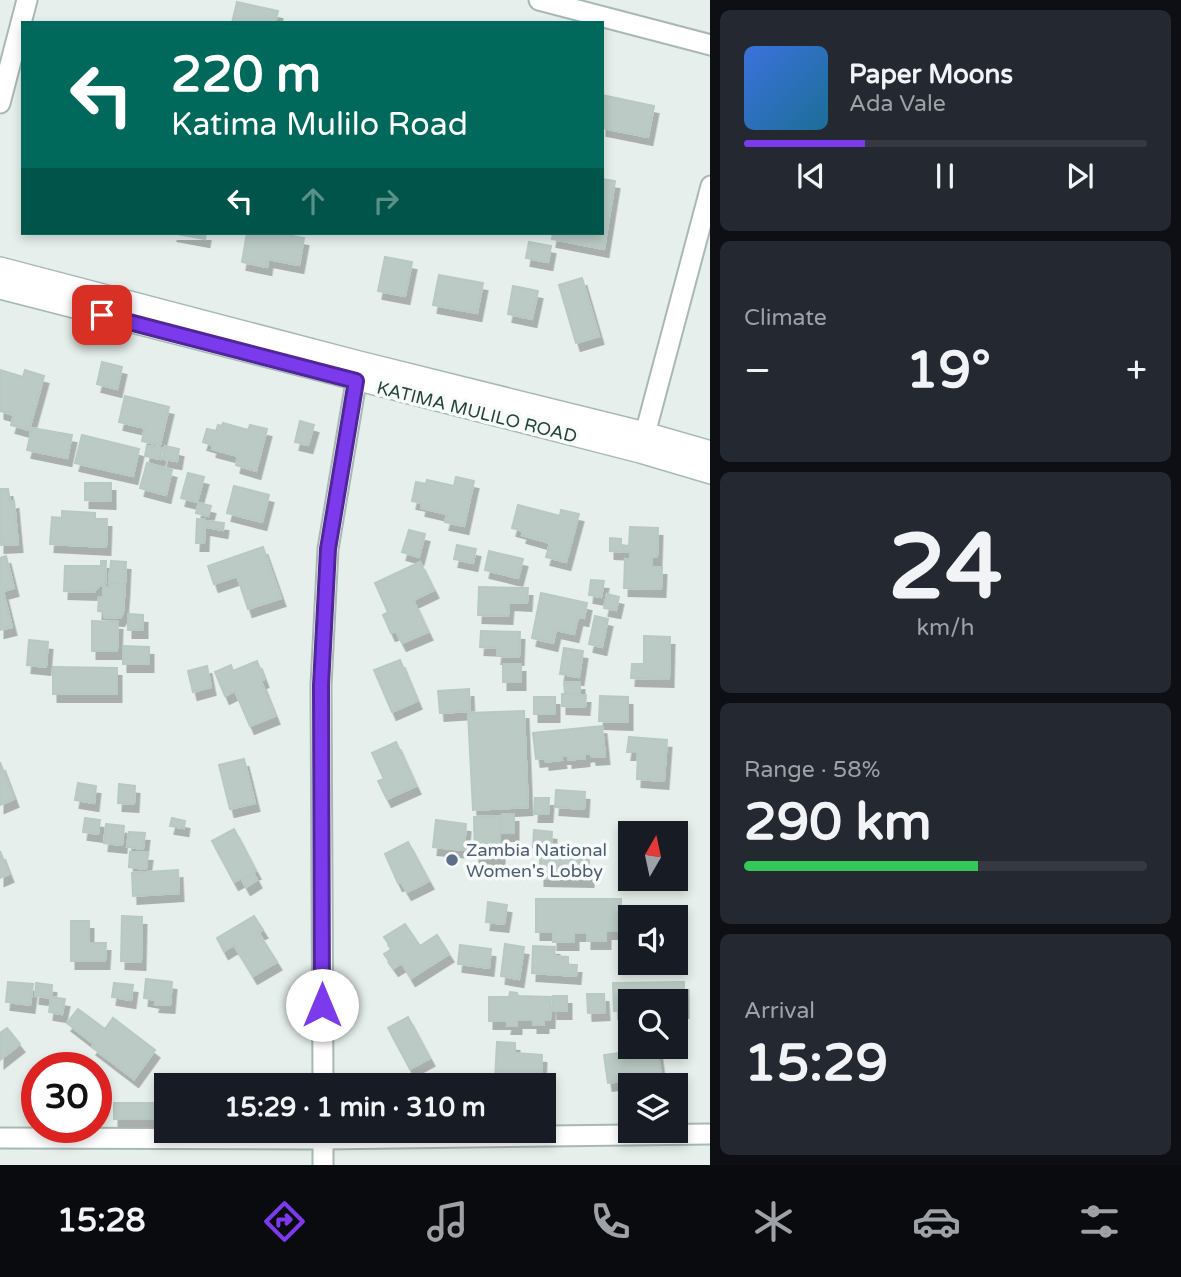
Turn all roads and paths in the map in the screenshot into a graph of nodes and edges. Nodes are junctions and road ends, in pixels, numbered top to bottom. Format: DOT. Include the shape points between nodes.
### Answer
graph roads {
  1 [pos="27,0"];
  2 [pos="539,0"];
  3 [pos="21,21"];
  4 [pos="21,23"];
  5 [pos="710,45"];
  6 [pos="0,103"];
  7 [pos="710,186"];
  8 [pos="0,268"];
  9 [pos="0,288"];
  10 [pos="357,371"];
  11 [pos="643,443"];
  12 [pos="710,452"];
  13 [pos="710,473"];
  14 [pos="323,1073"];
  15 [pos="556,1134"];
  16 [pos="710,1134"];
  17 [pos="154,1137"];
  18 [pos="0,1138"];
  19 [pos="323,1143"];
  20 [pos="323,1165"];
  1 -- 3 [label="street"];
  2 -- 5 [label="street"];
  4 -- 6 [label="street"];
  7 -- 11 [label="street"];
  8 -- 10 [label="main road, KATIMA MULILO ROAD"];
  9 -- 10 [label="main road, KATIMA MULILO ROAD"];
  10 -- 11 [label="main road, KATIMA MULILO ROAD"];
  10 -- 14 [label="street" via="328,549 321,685"];
  11 -- 12 [label="main road, KATIMA MULILO ROAD"];
  11 -- 13 [label="main road, KATIMA MULILO ROAD"];
  15 -- 16 [label="street"];
  17 -- 18 [label="street"];
  19 -- 20 [label="street"];
}
